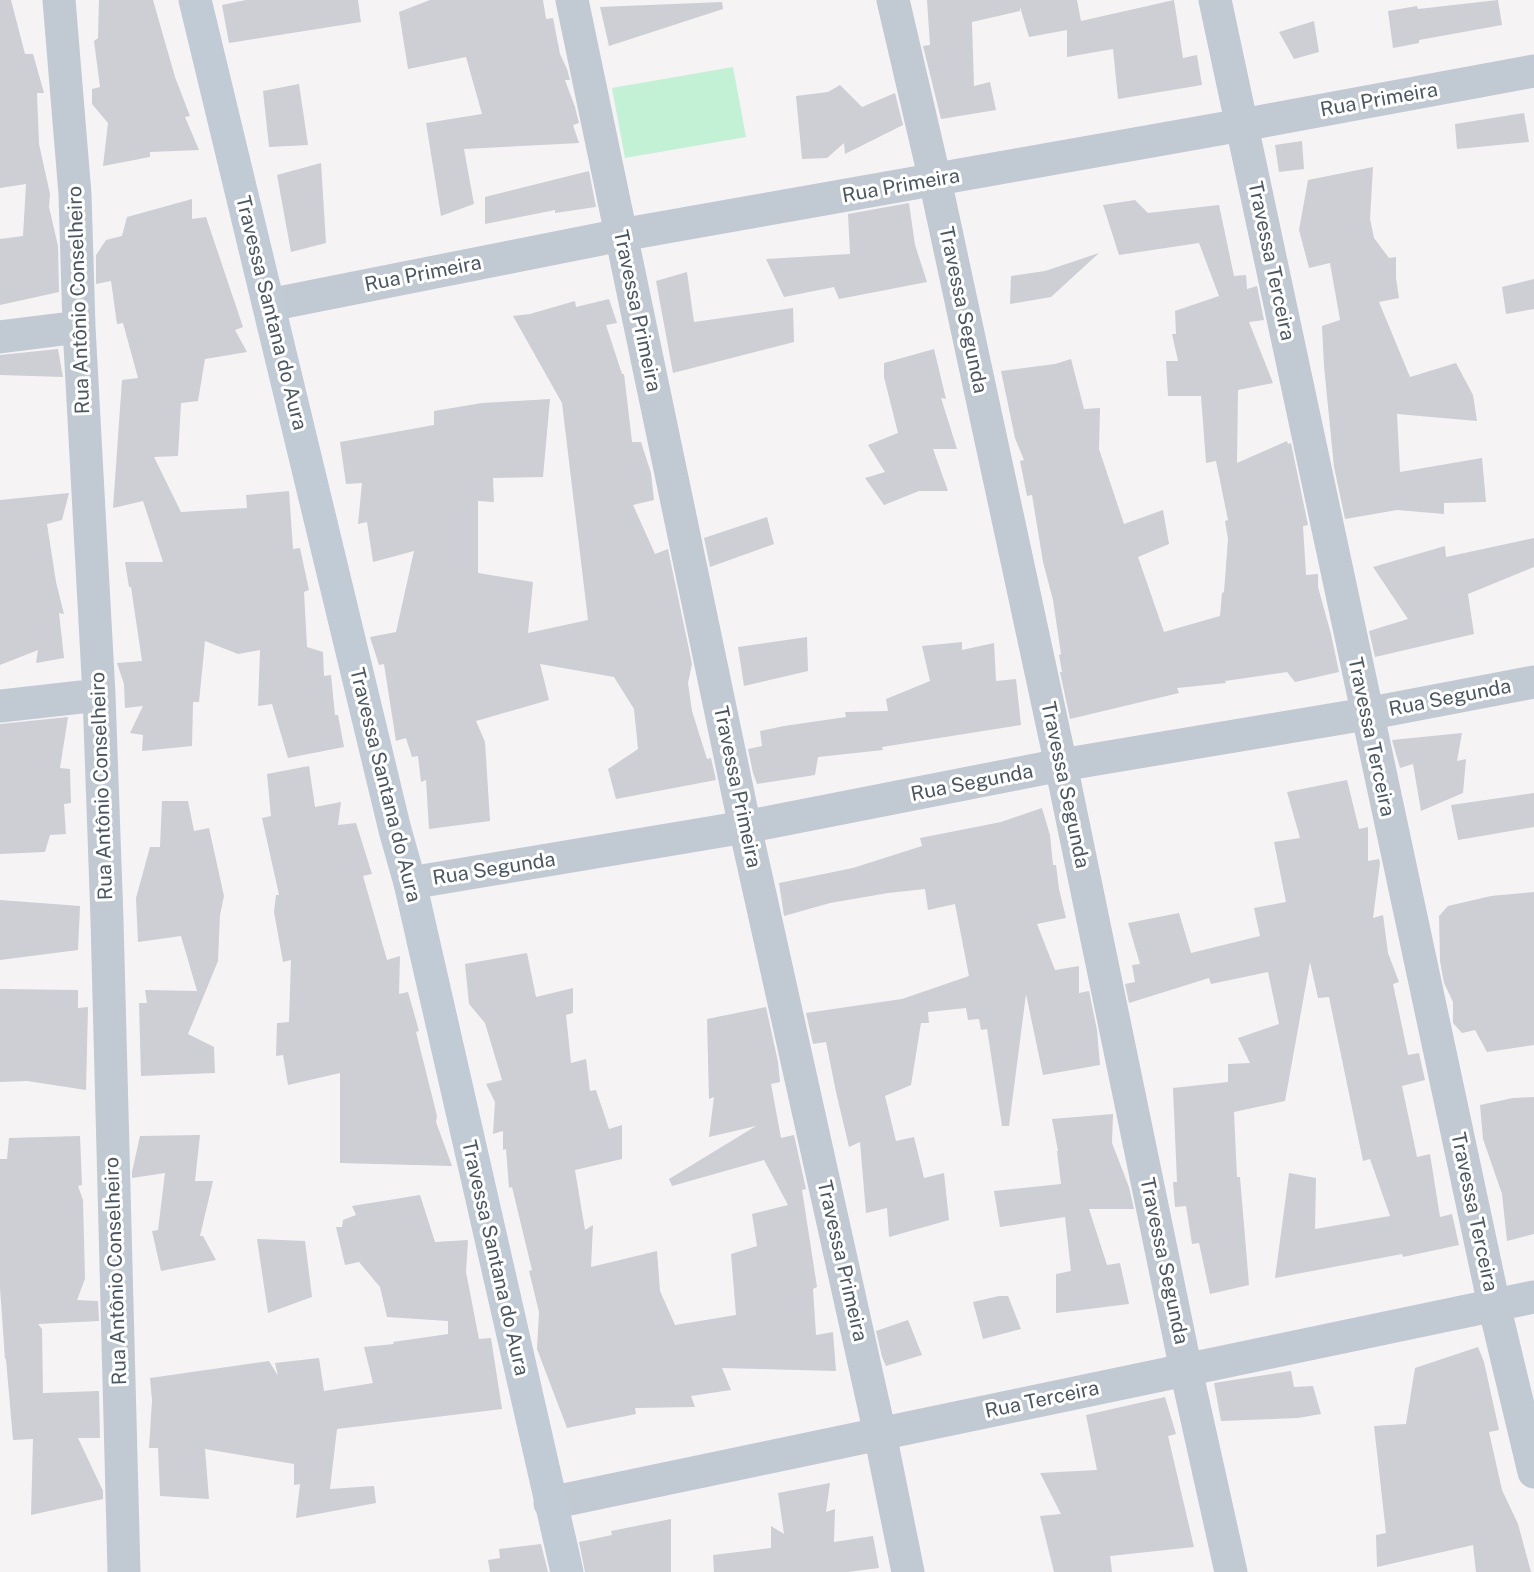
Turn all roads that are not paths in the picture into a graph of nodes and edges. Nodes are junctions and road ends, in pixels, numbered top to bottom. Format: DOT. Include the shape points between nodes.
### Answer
graph roads {
  1 [pos="59,0"];
  2 [pos="195,0"];
  3 [pos="572,0"];
  4 [pos="893,0"];
  5 [pos="1215,0"];
  6 [pos="1534,71"];
  7 [pos="1242,125"];
  8 [pos="935,180"];
  9 [pos="621,235"];
  10 [pos="269,305"];
  11 [pos="79,327"];
  12 [pos="0,337"];
  13 [pos="1534,682"];
  14 [pos="99,695"];
  15 [pos="0,706"];
  16 [pos="1366,714"];
  17 [pos="1061,765"];
  18 [pos="745,827"];
  19 [pos="410,883"];
  20 [pos="1534,1297"];
  21 [pos="1494,1305"];
  22 [pos="1186,1370"];
  23 [pos="880,1434"];
  24 [pos="1534,1472"];
  25 [pos="550,1503"];
  26 [pos="124,1572"];
  27 [pos="567,1572"];
  28 [pos="908,1572"];
  29 [pos="1231,1572"];
  1 -- 11 [label="street, Rua Antônio Conselheiro" via="75,194"];
  2 -- 10 [label="street, Travessa Santana do Aura"];
  3 -- 9 [label="street, Travessa Primeira"];
  4 -- 8 [label="street, Travessa Segunda"];
  5 -- 7 [label="street, Travessa Terceira"];
  6 -- 7 [label="street, Rua Primeira"];
  7 -- 8 [label="street, Rua Primeira"];
  7 -- 16 [label="street, Travessa Terceira"];
  8 -- 9 [label="street, Rua Primeira"];
  8 -- 17 [label="street, Travessa Segunda"];
  9 -- 10 [label="street, Rua Primeira"];
  9 -- 18 [label="street, Travessa Primeira"];
  10 -- 19 [label="street, Travessa Santana do Aura"];
  11 -- 12 [label="street"];
  11 -- 14 [label="street, Rua Antônio Conselheiro"];
  13 -- 16 [label="street, Rua Segunda"];
  14 -- 15 [label="street"];
  14 -- 26 [label="street, Rua Antônio Conselheiro"];
  16 -- 17 [label="street, Rua Segunda"];
  16 -- 21 [label="street, Travessa Terceira"];
  17 -- 18 [label="street, Rua Segunda"];
  17 -- 22 [label="street, Travessa Segunda"];
  18 -- 19 [label="street, Rua Segunda"];
  18 -- 23 [label="street, Travessa Primeira"];
  19 -- 25 [label="street, Travessa Santana do Aura"];
  20 -- 21 [label="street, Rua Terceira"];
  21 -- 22 [label="street, Rua Terceira"];
  21 -- 24 [label="street, Travessa Terceira"];
  22 -- 23 [label="street, Rua Terceira"];
  22 -- 29 [label="street, Travessa Segunda"];
  23 -- 25 [label="street, Rua Terceira"];
  23 -- 28 [label="street, Travessa Primeira"];
  25 -- 27 [label="street, Travessa Santana do Aura"];
}
